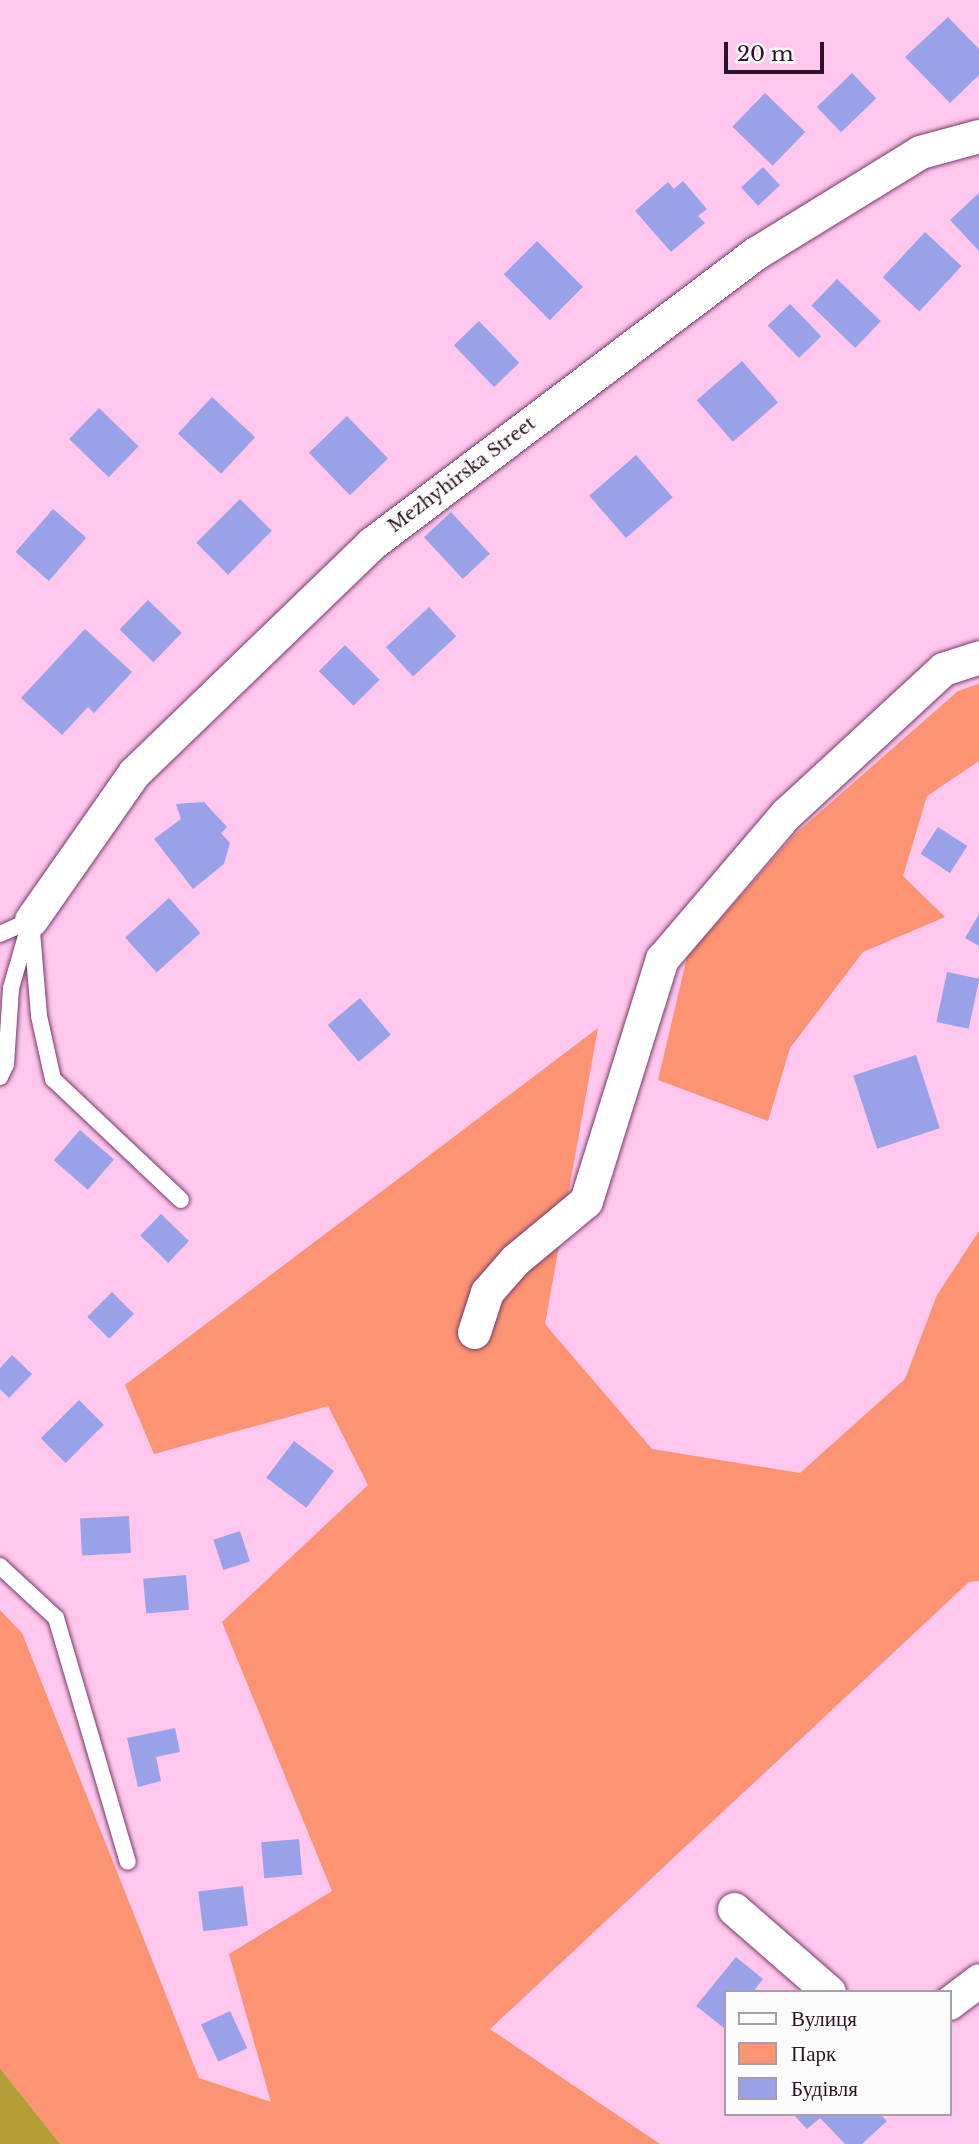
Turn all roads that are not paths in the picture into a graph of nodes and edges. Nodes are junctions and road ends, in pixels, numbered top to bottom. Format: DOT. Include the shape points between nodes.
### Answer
graph roads {
  1 [pos="979,136"];
  2 [pos="979,657"];
  3 [pos="31,920"];
  4 [pos="0,934"];
  5 [pos="0,1077"];
  6 [pos="181,1200"];
  7 [pos="474,1332"];
  8 [pos="0,1566"];
  9 [pos="128,1861"];
  10 [pos="734,1909"];
  11 [pos="979,1980"];
  12 [pos="828,1990"];
  13 [pos="951,2001"];
  1 -- 3 [label="street, Mezhyhirska Street" via="920,152 777,239 371,544 134,773"];
  2 -- 7 [label="street" via="943,669 786,814 662,959 586,1201 515,1260 487,1292"];
  3 -- 4 [label="lane"];
  3 -- 5 [label="lane" via="10,988 6,1064"];
  3 -- 6 [label="lane" via="39,1016 53,1079"];
  8 -- 9 [label="lane" via="56,1618"];
  10 -- 12 [label="street"];
  11 -- 13 [label="street"];
}
